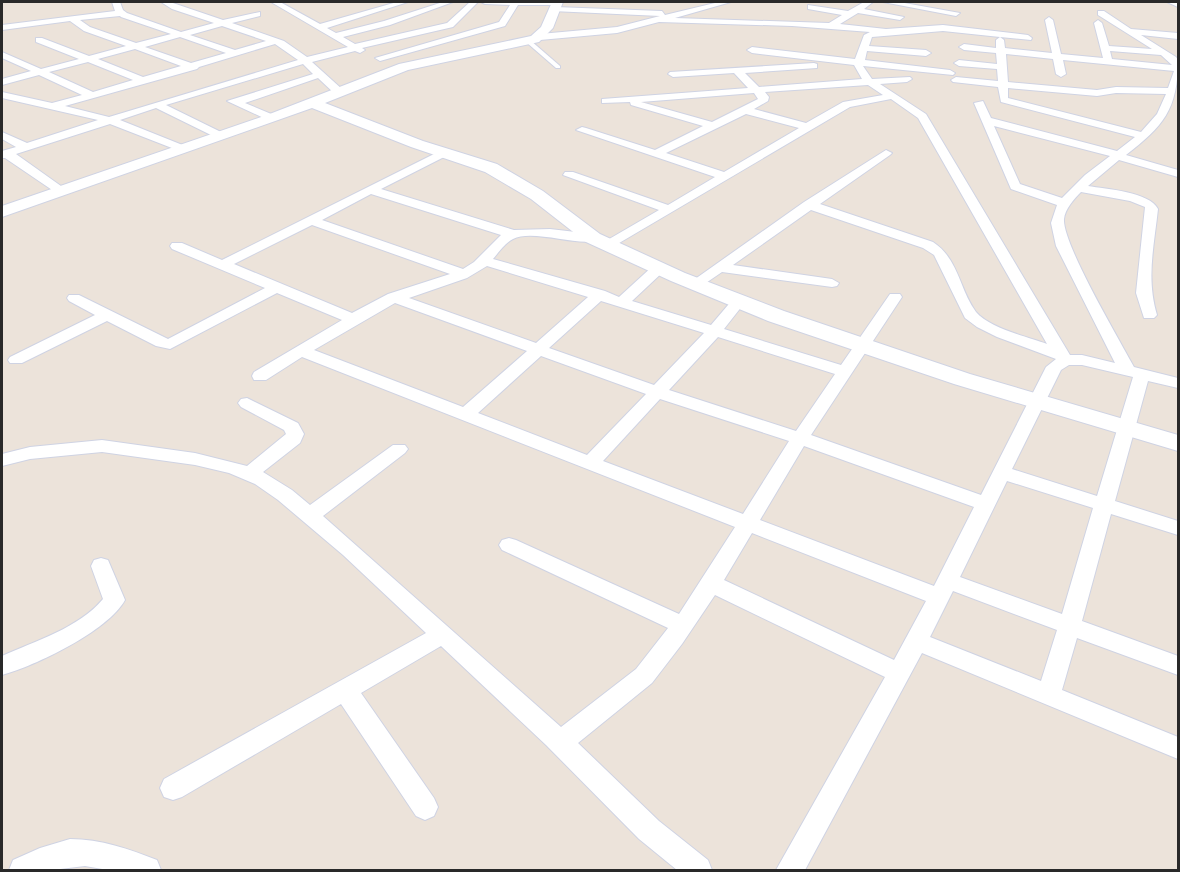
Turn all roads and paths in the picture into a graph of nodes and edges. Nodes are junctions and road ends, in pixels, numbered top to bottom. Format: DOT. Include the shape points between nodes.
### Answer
graph roads {
  1 [pos="116,2"];
  2 [pos="165,2"];
  3 [pos="275,2"];
  4 [pos="404,2"];
  5 [pos="449,2"];
  6 [pos="474,2"];
  7 [pos="484,2"];
  8 [pos="516,2"];
  9 [pos="682,2"];
  10 [pos="727,2"];
  11 [pos="827,2"];
  12 [pos="887,2"];
  13 [pos="1171,2"];
  14 [pos="556,4"];
  15 [pos="1179,5"];
  16 [pos="811,7"];
  17 [pos="859,8"];
  18 [pos="686,11"];
  19 [pos="120,13"];
  20 [pos="956,13"];
  21 [pos="256,14"];
  22 [pos="75,15"];
  23 [pos="676,15"];
  24 [pos="900,17"];
  25 [pos="662,20"];
  26 [pos="1049,20"];
  27 [pos="1100,22"];
  28 [pos="222,23"];
  29 [pos="831,26"];
  30 [pos="2,27"];
  31 [pos="320,27"];
  32 [pos="896,31"];
  33 [pos="1130,33"];
  34 [pos="182,34"];
  35 [pos="999,35"];
  36 [pos="334,36"];
  37 [pos="1179,36"];
  38 [pos="1028,38"];
  39 [pos="534,39"];
  40 [pos="39,40"];
  41 [pos="276,41"];
  42 [pos="138,46"];
  43 [pos="354,47"];
  44 [pos="964,47"];
  45 [pos="864,48"];
  46 [pos="1105,48"];
  47 [pos="1156,48"];
  48 [pos="752,50"];
  49 [pos="1179,50"];
  50 [pos="1000,51"];
  51 [pos="235,53"];
  52 [pos="926,53"];
  53 [pos="1165,54"];
  54 [pos="2,55"];
  55 [pos="1058,57"];
  56 [pos="380,58"];
  57 [pos="90,59"];
  58 [pos="304,60"];
  59 [pos="859,62"];
  60 [pos="1108,62"];
  61 [pos="959,63"];
  62 [pos="191,66"];
  63 [pos="558,66"];
  64 [pos="814,66"];
  65 [pos="404,67"];
  66 [pos="1002,67"];
  67 [pos="1179,70"];
  68 [pos="737,71"];
  69 [pos="38,73"];
  70 [pos="673,74"];
  71 [pos="1061,74"];
  72 [pos="319,75"];
  73 [pos="907,79"];
  74 [pos="143,80"];
  75 [pos="233,81"];
  76 [pos="2,82"];
  77 [pos="871,82"];
  78 [pos="1003,84"];
  79 [pos="205,89"];
  80 [pos="757,90"];
  81 [pos="1171,91"];
  82 [pos="339,92"];
  83 [pos="2,95"];
  84 [pos="92,95"];
  85 [pos="893,96"];
  86 [pos="624,100"];
  87 [pos="606,101"];
  88 [pos="236,102"];
  89 [pos="313,103"];
  90 [pos="979,103"];
  91 [pos="158,105"];
  92 [pos="51,107"];
  93 [pos="745,110"];
  94 [pos="994,111"];
  95 [pos="272,118"];
  96 [pos="110,120"];
  97 [pos="713,126"];
  98 [pos="807,127"];
  99 [pos="1066,129"];
  100 [pos="582,130"];
  101 [pos="2,135"];
  102 [pos="219,135"];
  103 [pos="1144,136"];
  104 [pos="25,147"];
  105 [pos="181,148"];
  106 [pos="444,153"];
  107 [pos="886,153"];
  108 [pos="4,154"];
  109 [pos="656,154"];
  110 [pos="1117,155"];
  111 [pos="1179,174"];
  112 [pos="568,175"];
  113 [pos="724,176"];
  114 [pos="1080,188"];
  115 [pos="370,190"];
  116 [pos="62,191"];
  117 [pos="1065,203"];
  118 [pos="809,205"];
  119 [pos="668,209"];
  120 [pos="2,212"];
  121 [pos="310,220"];
  122 [pos="513,234"];
  123 [pos="601,241"];
  124 [pos="177,246"];
  125 [pos="486,261"];
  126 [pos="222,264"];
  127 [pos="720,267"];
  128 [pos="659,268"];
  129 [pos="463,274"];
  130 [pos="832,283"];
  131 [pos="695,284"];
  132 [pos="277,287"];
  133 [pos="600,294"];
  134 [pos="393,297"];
  135 [pos="895,297"];
  136 [pos="74,298"];
  137 [pos="739,301"];
  138 [pos="622,302"];
  139 [pos="106,315"];
  140 [pos="1149,315"];
  141 [pos="353,319"];
  142 [pos="714,332"];
  143 [pos="861,345"];
  144 [pos="537,349"];
  145 [pos="301,351"];
  146 [pos="1063,356"];
  147 [pos="16,360"];
  148 [pos="844,371"];
  149 [pos="1135,372"];
  150 [pos="260,376"];
  151 [pos="1179,383"];
  152 [pos="657,392"];
  153 [pos="1037,401"];
  154 [pos="247,403"];
  155 [pos="466,414"];
  156 [pos="1127,428"];
  157 [pos="800,438"];
  158 [pos="1179,443"];
  159 [pos="399,449"];
  160 [pos="5,456"];
  161 [pos="591,462"];
  162 [pos="1000,472"];
  163 [pos="249,474"];
  164 [pos="984,503"];
  165 [pos="1105,506"];
  166 [pos="310,515"];
  167 [pos="748,523"];
  168 [pos="1179,528"];
  169 [pos="509,546"];
  170 [pos="101,566"];
  171 [pos="711,583"];
  172 [pos="942,589"];
  173 [pos="682,625"];
  174 [pos="1069,626"];
  175 [pos="443,634"];
  176 [pos="917,641"];
  177 [pos="2,666"];
  178 [pos="1179,666"];
  179 [pos="899,673"];
  180 [pos="345,690"];
  181 [pos="1049,695"];
  182 [pos="561,742"];
  183 [pos="1179,748"];
  184 [pos="173,788"];
  185 [pos="425,807"];
  186 [pos="23,870"];
  187 [pos="147,870"];
  188 [pos="698,870"];
  189 [pos="790,870"];
  1 -- 19 [label="street"];
  2 -- 28 [label="street"];
  3 -- 31 [label="street"];
  4 -- 31 [label="street"];
  5 -- 36 [label="street"];
  6 -- 43 [label="street" via="450,25"];
  7 -- 8 [label="street"];
  8 -- 14 [label="street"];
  8 -- 56 [label="street" via="502,24"];
  9 -- 18 [label="street"];
  10 -- 18 [label="street"];
  11 -- 17 [label="street"];
  12 -- 20 [label="street"];
  13 -- 15 [label="street"];
  14 -- 23 [label="street"];
  14 -- 39 [label="street"];
  16 -- 17 [label="street"];
  17 -- 24 [label="street"];
  17 -- 29 [label="street"];
  18 -- 23 [label="street"];
  19 -- 22 [label="street"];
  19 -- 34 [label="street"];
  21 -- 28 [label="street"];
  22 -- 30 [label="street"];
  22 -- 42 [label="street" via="87,29"];
  23 -- 25 [label="street"];
  25 -- 29 [label="street"];
  25 -- 39 [label="street" via="607,32"];
  26 -- 55 [label="street"];
  27 -- 33 [label="street"];
  27 -- 33 [label="street"];
  27 -- 46 [label="street"];
  28 -- 34 [label="street"];
  28 -- 41 [label="street"];
  29 -- 32 [label="street"];
  31 -- 36 [label="street"];
  32 -- 35 [label="street" via="943,28"];
  32 -- 45 [label="street" via="871,33"];
  33 -- 37 [label="street"];
  33 -- 47 [label="street"];
  34 -- 42 [label="street"];
  34 -- 51 [label="street"];
  35 -- 38 [label="street"];
  35 -- 50 [label="street"];
  36 -- 43 [label="street"];
  39 -- 63 [label="lane"];
  39 -- 65 [label="street"];
  40 -- 57 [label="street"];
  41 -- 51 [label="street"];
  41 -- 58 [label="street"];
  42 -- 57 [label="street"];
  42 -- 62 [label="street"];
  43 -- 56 [label="street"];
  43 -- 58 [label="street"];
  44 -- 50 [label="street"];
  45 -- 52 [label="street"];
  45 -- 59 [label="street"];
  46 -- 53 [label="street"];
  46 -- 60 [label="street"];
  47 -- 49 [label="street"];
  47 -- 53 [label="street"];
  48 -- 59 [label="street"];
  50 -- 55 [label="street"];
  50 -- 66 [label="street"];
  51 -- 62 [label="street"];
  53 -- 67 [label="street"];
  54 -- 69 [label="street"];
  55 -- 60 [label="street"];
  55 -- 71 [label="street"];
  56 -- 65 [label="street"];
  57 -- 69 [label="street"];
  57 -- 74 [label="street"];
  58 -- 72 [label="street"];
  58 -- 75 [label="street"];
  59 -- 77 [label="street" via="858,69"];
  59 -- 78 [label="street"];
  60 -- 67 [label="street"];
  61 -- 66 [label="street"];
  62 -- 74 [label="street"];
  62 -- 75 [label="street"];
  64 -- 68 [label="street"];
  65 -- 82 [label="street"];
  66 -- 78 [label="street"];
  67 -- 81 [label="street"];
  68 -- 70 [label="street"];
  68 -- 80 [label="street"];
  69 -- 76 [label="street"];
  69 -- 84 [label="street"];
  72 -- 82 [label="street"];
  72 -- 88 [label="street"];
  73 -- 77 [label="street"];
  74 -- 84 [label="street"];
  75 -- 79 [label="street"];
  77 -- 80 [label="street"];
  77 -- 85 [label="street"];
  78 -- 81 [label="street" via="1097,93"];
  78 -- 94 [label="street"];
  79 -- 88 [label="street"];
  79 -- 91 [label="street"];
  80 -- 86 [label="street"];
  80 -- 93 [label="street" via="763,100"];
  81 -- 103 [label="street" via="1165,118"];
  82 -- 89 [label="street"];
  83 -- 92 [label="street"];
  84 -- 92 [label="street"];
  85 -- 98 [label="street" via="847,104"];
  85 -- 146 [label="street" via="922,117"];
  86 -- 87 [label="street"];
  86 -- 97 [label="street"];
  88 -- 95 [label="street"];
  89 -- 95 [label="street"];
  89 -- 106 [label="street"];
  90 -- 94 [label="street"];
  91 -- 96 [label="street"];
  91 -- 102 [label="street"];
  92 -- 96 [label="street"];
  93 -- 97 [label="street"];
  93 -- 98 [label="street"];
  94 -- 99 [label="street"];
  94 -- 99 [label="street"];
  94 -- 117 [label="street" via="1015,186"];
  95 -- 102 [label="street"];
  96 -- 104 [label="street"];
  96 -- 105 [label="street"];
  97 -- 109 [label="street"];
  98 -- 113 [label="street"];
  99 -- 103 [label="street"];
  99 -- 110 [label="street"];
  100 -- 109 [label="street"];
  101 -- 104 [label="street"];
  102 -- 105 [label="street"];
  103 -- 110 [label="street"];
  104 -- 108 [label="street"];
  105 -- 116 [label="street"];
  106 -- 115 [label="street"];
  106 -- 123 [label="street" via="491,168"];
  107 -- 118 [label="street"];
  108 -- 116 [label="street"];
  109 -- 113 [label="street"];
  110 -- 111 [label="street"];
  110 -- 114 [label="street"];
  112 -- 119 [label="street"];
  113 -- 119 [label="street"];
  114 -- 117 [label="street"];
  114 -- 140 [label="street" via="1150,205 1143,292"];
  115 -- 121 [label="street"];
  115 -- 122 [label="street"];
  116 -- 120 [label="street"];
  117 -- 149 [label="street" via="1057,227 1063,246"];
  118 -- 127 [label="street"];
  118 -- 146 [label="street" via="928,245 940,253 970,315 1003,334"];
  119 -- 123 [label="street"];
  121 -- 126 [label="street"];
  121 -- 129 [label="street"];
  122 -- 123 [label="street"];
  122 -- 125 [label="street"];
  123 -- 128 [label="street"];
  124 -- 126 [label="street"];
  125 -- 129 [label="street"];
  125 -- 133 [label="street"];
  126 -- 132 [label="street"];
  127 -- 130 [label="street"];
  127 -- 131 [label="street"];
  128 -- 131 [label="street"];
  128 -- 138 [label="street"];
  129 -- 134 [label="street"];
  131 -- 137 [label="street"];
  132 -- 139 [label="street" via="170,344 162,344"];
  132 -- 141 [label="street"];
  133 -- 138 [label="street"];
  133 -- 144 [label="street"];
  134 -- 141 [label="street"];
  134 -- 144 [label="street"];
  135 -- 143 [label="street"];
  136 -- 139 [label="street"];
  137 -- 142 [label="street"];
  137 -- 143 [label="street"];
  138 -- 142 [label="street"];
  139 -- 147 [label="street"];
  141 -- 145 [label="street"];
  142 -- 148 [label="street"];
  142 -- 152 [label="street"];
  143 -- 148 [label="street"];
  143 -- 153 [label="street"];
  144 -- 152 [label="street"];
  144 -- 155 [label="street"];
  145 -- 150 [label="street"];
  145 -- 155 [label="street"];
  146 -- 149 [label="street"];
  146 -- 153 [label="street"];
  148 -- 157 [label="street"];
  149 -- 151 [label="street"];
  149 -- 156 [label="street"];
  152 -- 157 [label="street"];
  152 -- 161 [label="street"];
  153 -- 156 [label="street"];
  153 -- 162 [label="street"];
  154 -- 163 [label="street" via="292,427 296,434"];
  155 -- 161 [label="street"];
  156 -- 158 [label="street"];
  156 -- 165 [label="street"];
  157 -- 164 [label="street"];
  157 -- 167 [label="street"];
  159 -- 166 [label="street"];
  160 -- 163 [label="street" via="102,446 195,459"];
  161 -- 167 [label="street"];
  162 -- 164 [label="street"];
  162 -- 165 [label="street"];
  163 -- 166 [label="street"];
  164 -- 172 [label="street"];
  165 -- 168 [label="street"];
  165 -- 174 [label="street"];
  166 -- 175 [label="street"];
  167 -- 171 [label="street"];
  167 -- 172 [label="street"];
  169 -- 173 [label="street"];
  170 -- 177 [label="street" via="114,600 109,610 94,622"];
  171 -- 173 [label="street"];
  171 -- 179 [label="street"];
  172 -- 174 [label="street"];
  172 -- 176 [label="street"];
  173 -- 182 [label="street" via="644,676"];
  174 -- 178 [label="street"];
  174 -- 181 [label="street"];
  175 -- 180 [label="street"];
  175 -- 182 [label="street"];
  176 -- 179 [label="street"];
  176 -- 181 [label="street"];
  179 -- 189 [label="street"];
  180 -- 184 [label="street"];
  180 -- 185 [label="street"];
  181 -- 183 [label="street"];
  182 -- 188 [label="street" via="649,830"];
  186 -- 187 [label="street" via="44,858 74,852 107,855"];
}
